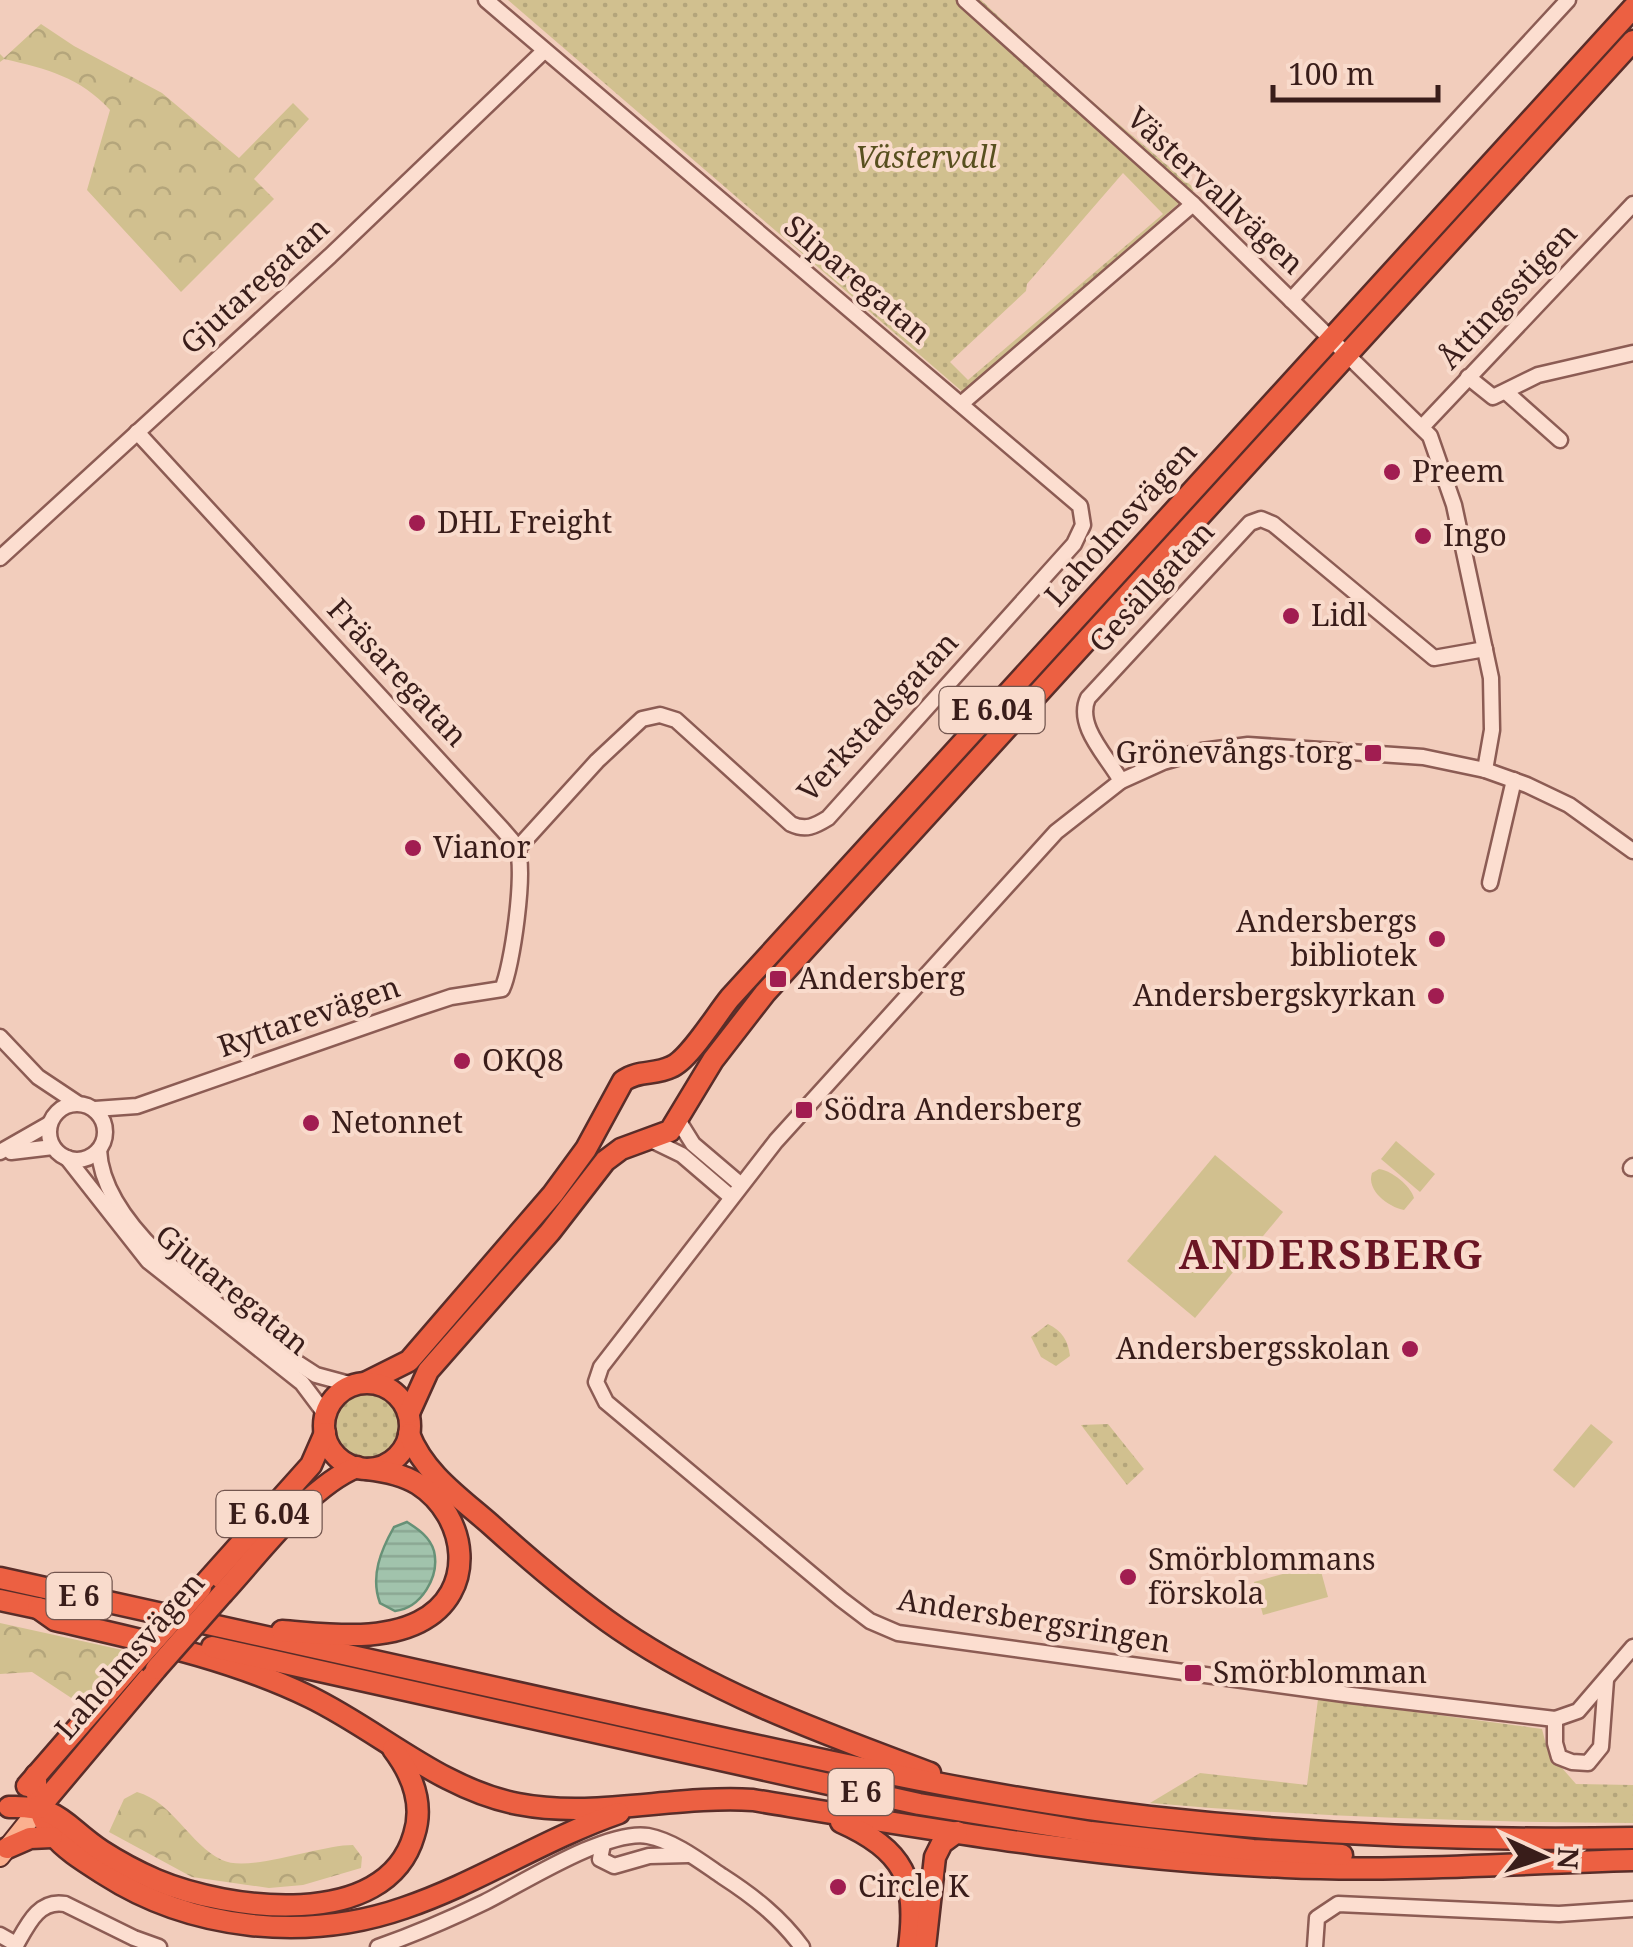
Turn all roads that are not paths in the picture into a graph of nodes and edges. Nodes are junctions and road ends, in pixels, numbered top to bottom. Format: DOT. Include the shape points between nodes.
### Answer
graph roads {
  1 [pos="486,0"];
  2 [pos="964,0"];
  3 [pos="1568,0"];
  4 [pos="1633,8"];
  5 [pos="1633,41"];
  6 [pos="544,51"];
  7 [pos="1193,204"];
  8 [pos="1633,204"];
  9 [pos="1291,300"];
  10 [pos="1330,339"];
  11 [pos="1633,353"];
  12 [pos="1347,356"];
  13 [pos="1468,377"];
  14 [pos="1506,392"];
  15 [pos="960,404"];
  16 [pos="1422,426"];
  17 [pos="137,432"];
  18 [pos="1560,440"];
  19 [pos="0,558"];
  20 [pos="1485,649"];
  21 [pos="1485,770"];
  22 [pos="1514,780"];
  23 [pos="1122,781"];
  24 [pos="518,849"];
  25 [pos="1633,851"];
  26 [pos="1490,883"];
  27 [pos="0,1036"];
  28 [pos="651,1072"];
  29 [pos="38,1077"];
  30 [pos="77,1103"];
  31 [pos="136,1106"];
  32 [pos="96,1109"];
  33 [pos="680,1115"];
  34 [pos="52,1120"];
  35 [pos="106,1133"];
  36 [pos="651,1140"];
  37 [pos="54,1148"];
  38 [pos="99,1150"];
  39 [pos="0,1153"];
  40 [pos="67,1158"];
  41 [pos="740,1184"];
  42 [pos="731,1197"];
  43 [pos="360,1384"];
  44 [pos="325,1424"];
  45 [pos="409,1424"];
  46 [pos="362,1468"];
  47 [pos="0,1578"];
  48 [pos="0,1600"];
  49 [pos="38,1608"];
  50 [pos="214,1626"];
  51 [pos="1633,1647"];
  52 [pos="1606,1680"];
  53 [pos="1555,1719"];
  54 [pos="388,1744"];
  55 [pos="36,1776"];
  56 [pos="61,1782"];
  57 [pos="978,1792"];
  58 [pos="640,1805"];
  59 [pos="39,1808"];
  60 [pos="817,1811"];
  61 [pos="4,1812"];
  62 [pos="60,1830"];
  63 [pos="956,1832"];
  64 [pos="1633,1838"];
  65 [pos="603,1844"];
  66 [pos="4,1853"];
  67 [pos="688,1855"];
  68 [pos="1633,1860"];
  69 [pos="1529,1862"];
  70 [pos="1633,1909"];
  71 [pos="0,1935"];
  72 [pos="16,1946"];
  73 [pos="159,1947"];
  74 [pos="378,1947"];
  75 [pos="802,1947"];
  76 [pos="908,1947"];
  77 [pos="925,1947"];
  78 [pos="1315,1947"];
  1 -- 6 [label="street, Sliparegatan"];
  2 -- 7 [label="street, Västervallvägen"];
  3 -- 9 [label="street"];
  4 -- 10 [label="highway, Laholmsvägen / E 6.04"];
  5 -- 12 [label="highway, Laholmsvägen / E 6.04"];
  6 -- 15 [label="street, Sliparegatan"];
  6 -- 17 [label="street, Gjutaregatan"];
  7 -- 9 [label="street, Västervallvägen"];
  7 -- 15 [label="street"];
  8 -- 13 [label="street, Åttingsstigen"];
  9 -- 10 [label="street, Västervallvägen"];
  10 -- 12 [label="street, Västervallvägen"];
  10 -- 28 [label="highway, Laholmsvägen / E 6.04" via="730,998 690,1051 676,1065"];
  11 -- 14 [label="street" via="1538,375"];
  12 -- 16 [label="street, Västervallvägen"];
  12 -- 33 [label="highway, Laholmsvägen / E 6.04" via="764,993"];
  13 -- 14 [label="street" via="1493,397"];
  13 -- 16 [label="street, Åttingsstigen"];
  14 -- 18 [label="street"];
  15 -- 24 [label="street, Verkstadsgatan" via="1080,506 1083,525 1074,544 828,818 810,828 791,824 676,720 660,715 642,719 596,761"];
  16 -- 20 [label="street" via="1445,472"];
  17 -- 19 [label="street, Gjutaregatan"];
  17 -- 24 [label="street, Fräsaregatan"];
  20 -- 21 [label="street" via="1493,710"];
  20 -- 23 [label="street, Gesällgatan" via="1434,658 1272,524 1250,523 1088,698 1086,725"];
  21 -- 22 [label="street, Andersbergsringen"];
  21 -- 23 [label="street, Andersbergsringen" via="1411,756 1248,745 1189,754"];
  22 -- 25 [label="street, Andersbergsringen" via="1569,805"];
  22 -- 26 [label="street"];
  23 -- 41 [label="street, Andersbergsringen" via="1056,832"];
  24 -- 31 [label="street, Ryttarevägen" via="519,891 502,989 415,1008"];
  27 -- 29 [label="street"];
  28 -- 33 [label="highway" via="672,1088"];
  28 -- 43 [label="highway, Laholmsvägen" via="623,1080 562,1183 409,1361"];
  29 -- 30 [label="street"];
  29 -- 34 [label="street"];
  30 -- 32 [label="street, Ryttarevägen"];
  30 -- 34 [label="street"];
  31 -- 32 [label="street, Ryttarevägen"];
  31 -- 35 [label="street, Ryttarevägen"];
  32 -- 35 [label="street"];
  33 -- 36 [label="highway, Laholmsvägen / E 6.04" via="666,1134"];
  33 -- 41 [label="street" via="693,1144"];
  34 -- 37 [label="street"];
  34 -- 39 [label="street"];
  35 -- 38 [label="street, Ryttarevägen"];
  36 -- 42 [label="street"];
  36 -- 45 [label="highway, Laholmsvägen / E 6.04" via="621,1148 605,1161 428,1372"];
  37 -- 39 [label="street"];
  37 -- 40 [label="street"];
  38 -- 40 [label="street" via="84,1159"];
  38 -- 43 [label="street, Gjutaregatan" via="110,1192 159,1256 316,1375"];
  40 -- 44 [label="street, Gjutaregatan" via="148,1261 302,1383"];
  41 -- 42 [label="street, Andersbergsringen"];
  42 -- 53 [label="street, Andersbergsringen" via="602,1367 598,1392 870,1621 926,1638"];
  43 -- 44 [label="highway, Laholmsvägen" via="336,1396"];
  43 -- 45 [label="highway" via="393,1391"];
  44 -- 46 [label="highway" via="336,1455"];
  44 -- 55 [label="highway, Laholmsvägen / E 6.04, bridge" via="312,1465"];
  45 -- 46 [label="highway, Laholmsvägen" via="392,1461"];
  45 -- 57 [label="highway" via="426,1466 577,1597 652,1650 772,1712"];
  46 -- 50 [label="highway" via="416,1483 448,1513 461,1559 441,1606 418,1623 361,1634"];
  46 -- 56 [label="highway, Laholmsvägen / E 6.04, bridge" via="336,1476 314,1495"];
  47 -- 50 [label="highway, E 6"];
  48 -- 49 [label="highway, E 6"];
  49 -- 54 [label="highway" via="56,1620 249,1671 322,1703"];
  49 -- 69 [label="highway, E 6" via="919,1804 1254,1850"];
  50 -- 57 [label="highway, E 6"];
  51 -- 52 [label="street"];
  52 -- 53 [label="street" via="1578,1712"];
  52 -- 53 [label="street" via="1601,1746 1588,1762 1559,1757"];
  54 -- 58 [label="highway" via="470,1790 518,1804"];
  54 -- 62 [label="highway" via="416,1793 414,1838 387,1878 346,1898 269,1905 194,1893"];
  55 -- 59 [label="highway"];
  55 -- 61 [label="highway, Laholmsvägen / E 6.04"];
  56 -- 59 [label="highway, Laholmsvägen / E 6.04"];
  56 -- 62 [label="highway"];
  57 -- 64 [label="highway, E 6" via="1271,1829"];
  58 -- 60 [label="highway" via="726,1798"];
  58 -- 62 [label="highway" via="402,1909 312,1926 247,1925 181,1911 117,1882"];
  59 -- 61 [label="highway"];
  59 -- 62 [label="highway" via="40,1818"];
  59 -- 66 [label="main road, Laholmsvägen"];
  60 -- 63 [label="highway"];
  60 -- 76 [label="highway" via="866,1833 896,1856 909,1888"];
  62 -- 66 [label="highway"];
  63 -- 69 [label="highway" via="1267,1866"];
  63 -- 77 [label="highway" via="935,1857"];
  65 -- 67 [label="street" via="648,1836"];
  65 -- 67 [label="street" via="600,1859 614,1866 644,1856"];
  65 -- 74 [label="street"];
  67 -- 75 [label="street" via="759,1902"];
  68 -- 69 [label="highway, E 6"];
  70 -- 78 [label="street" via="1559,1914 1338,1904 1317,1918"];
  71 -- 72 [label="street"];
  72 -- 73 [label="street" via="38,1911 54,1902"];
}
